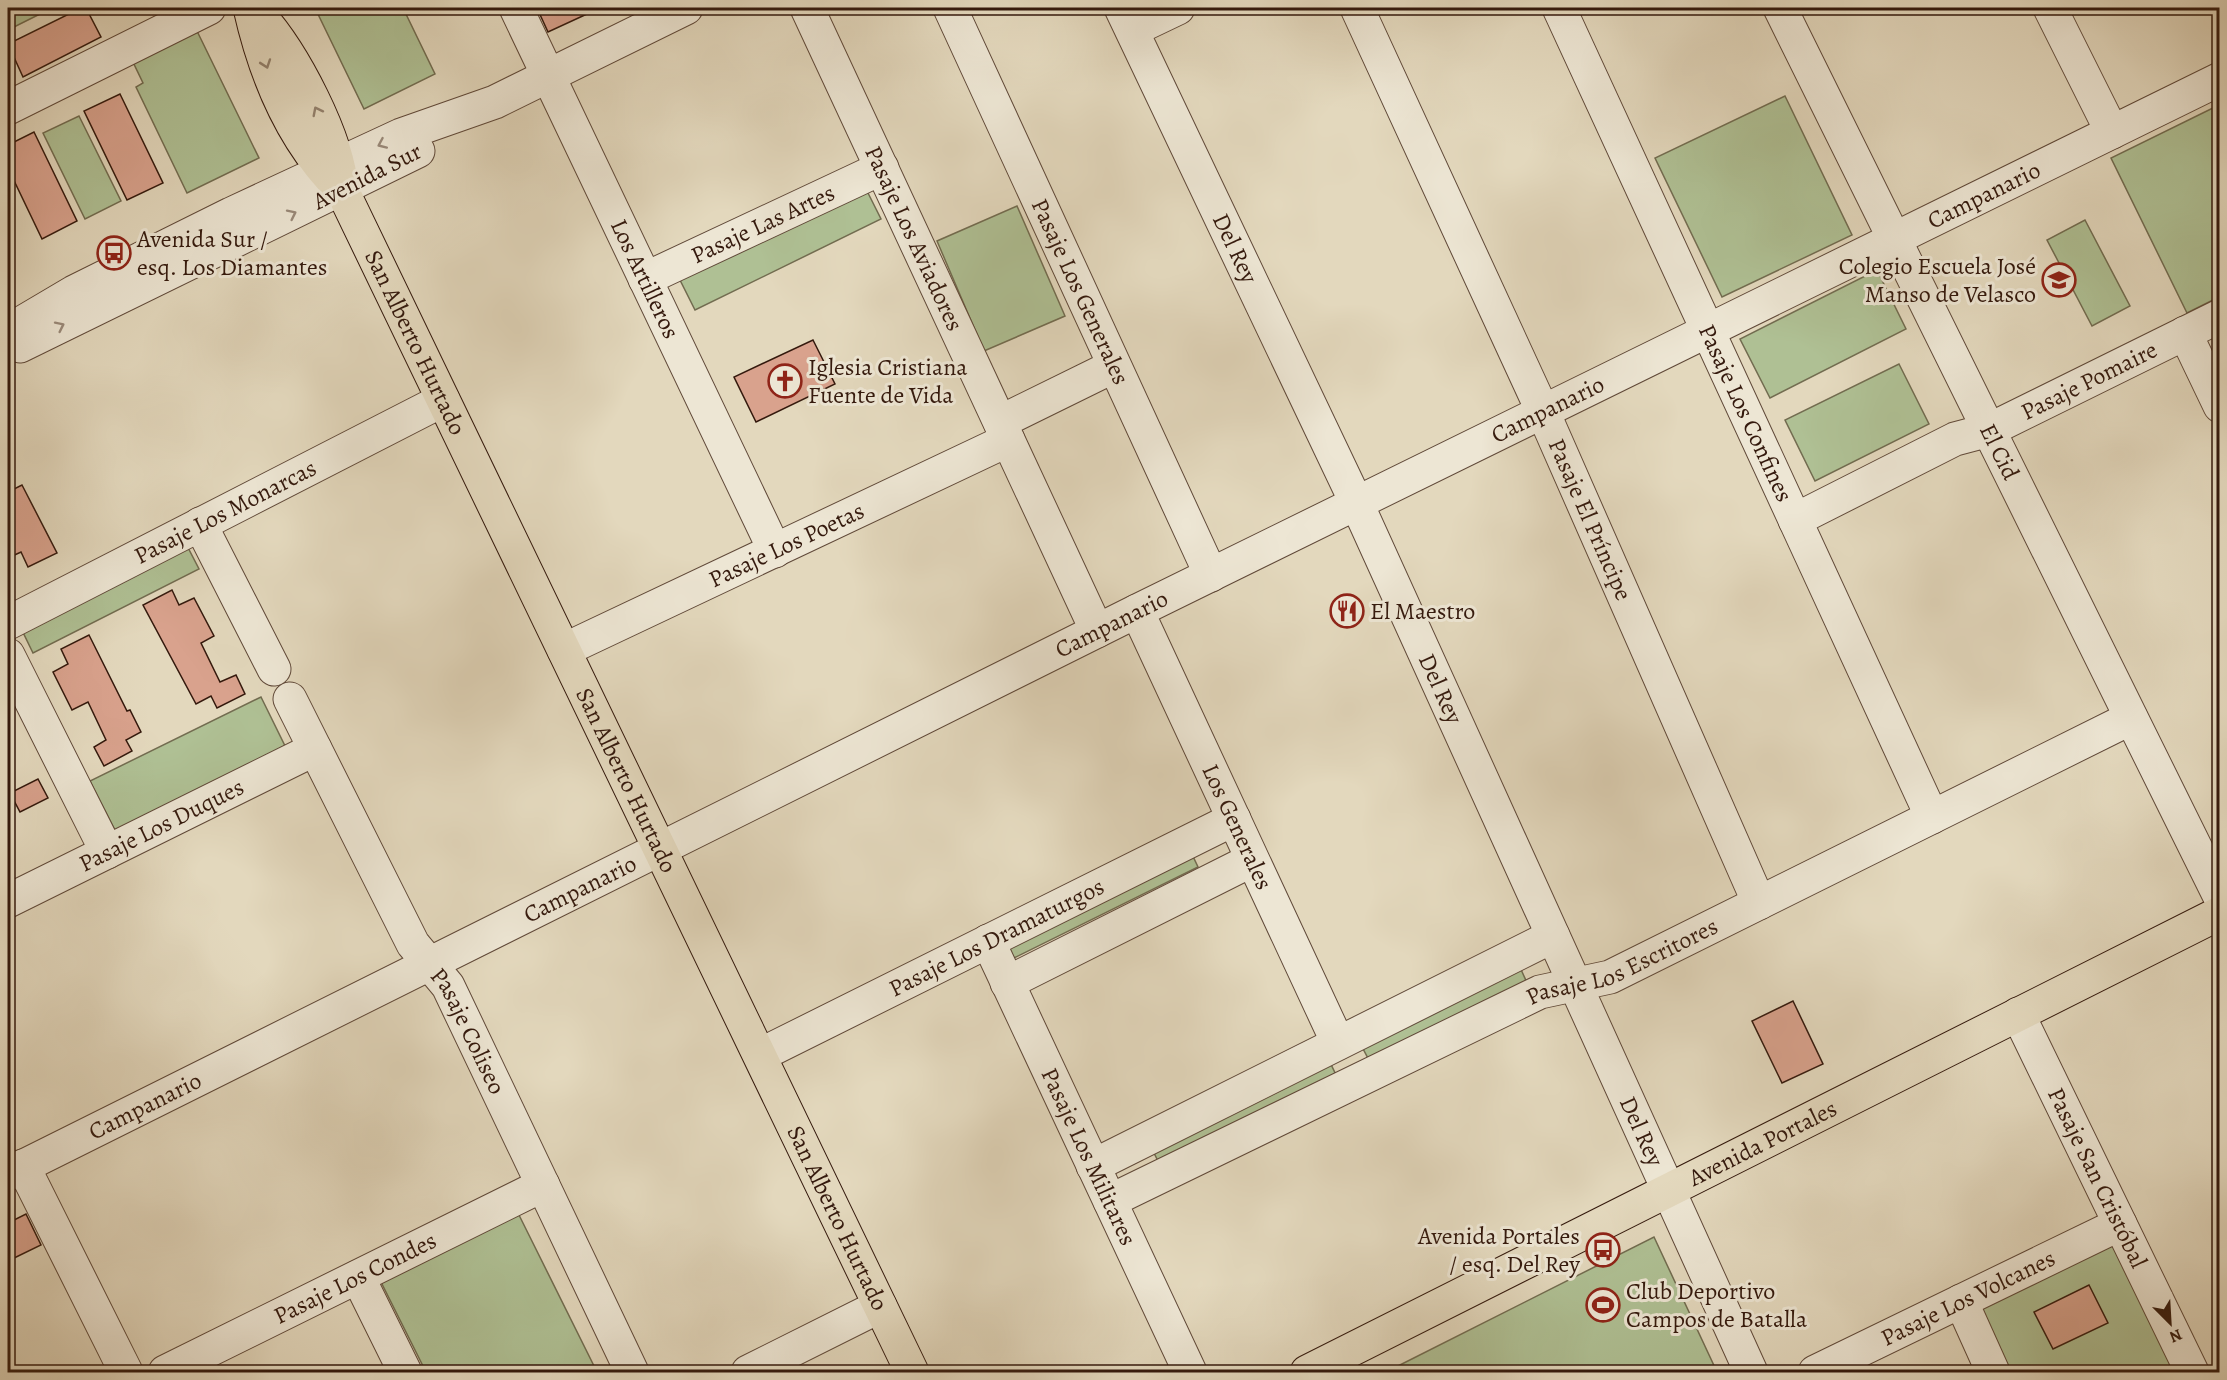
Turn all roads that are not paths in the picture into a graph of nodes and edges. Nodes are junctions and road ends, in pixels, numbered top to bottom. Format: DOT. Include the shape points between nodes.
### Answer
graph roads {
  1 [pos="209,8"];
  2 [pos="251,8"];
  3 [pos="516,8"];
  4 [pos="686,8"];
  5 [pos="807,8"];
  6 [pos="950,8"];
  7 [pos="1178,8"];
  8 [pos="1357,8"];
  9 [pos="1559,8"];
  10 [pos="1780,8"];
  11 [pos="2050,8"];
  12 [pos="1126,19"];
  13 [pos="548,75"];
  14 [pos="2220,79"];
  15 [pos="8,108"];
  16 [pos="2112,132"];
  17 [pos="882,168"];
  18 [pos="335,175"];
  19 [pos="1894,239"];
  20 [pos="645,279"];
  21 [pos="2220,316"];
  22 [pos="8,331"];
  23 [pos="1708,331"];
  24 [pos="2185,333"];
  25 [pos="8,351"];
  26 [pos="1114,366"];
  27 [pos="443,400"];
  28 [pos="2220,406"];
  29 [pos="1543,412"];
  30 [pos="1989,430"];
  31 [pos="1004,431"];
  32 [pos="1357,504"];
  33 [pos="1795,519"];
  34 [pos="201,524"];
  35 [pos="775,550"];
  36 [pos="1211,575"];
  37 [pos="1137,610"];
  38 [pos="8,623"];
  39 [pos="1097,631"];
  40 [pos="564,650"];
  41 [pos="8,654"];
  42 [pos="274,669"];
  43 [pos="290,699"];
  44 [pos="2131,718"];
  45 [pos="315,749"];
  46 [pos="1932,817"];
  47 [pos="1234,819"];
  48 [pos="660,848"];
  49 [pos="107,852"];
  50 [pos="1252,860"];
  51 [pos="2220,897"];
  52 [pos="8,901"];
  53 [pos="1759,903"];
  54 [pos="2220,913"];
  55 [pos="1553,936"];
  56 [pos="988,941"];
  57 [pos="429,963"];
  58 [pos="1007,983"];
  59 [pos="1575,985"];
  60 [pos="2018,1014"];
  61 [pos="1338,1043"];
  62 [pos="760,1055"];
  63 [pos="1093,1166"];
  64 [pos="15,1170"];
  65 [pos="543,1185"];
  66 [pos="1668,1191"];
  67 [pos="1110,1201"];
  68 [pos="2120,1224"];
  69 [pos="358,1276"];
  70 [pos="1960,1302"];
  71 [pos="880,1306"];
  72 [pos="126,1372"];
  73 [pos="165,1372"];
  74 [pos="405,1372"];
  75 [pos="632,1372"];
  76 [pos="748,1372"];
  77 [pos="912,1372"];
  78 [pos="1190,1372"];
  79 [pos="1307,1372"];
  80 [pos="1751,1372"];
  81 [pos="1815,1372"];
  82 [pos="1993,1372"];
  83 [pos="2192,1372"];
  1 -- 15 [label="street"];
  2 -- 18 [label="main road, San Alberto Hurtado" via="258,42 275,88 303,143"];
  3 -- 13 [label="street, Los Artilleros"];
  4 -- 13 [label="street, Avenida Sur"];
  5 -- 17 [label="street, Pasaje Los Aviadores"];
  6 -- 26 [label="street, Pasaje Los Generales"];
  7 -- 12 [label="street"];
  8 -- 29 [label="street, Pasaje El Príncipe"];
  9 -- 23 [label="street, Pasaje Los Confines"];
  10 -- 19 [label="street, El Cid"];
  11 -- 16 [label="street"];
  12 -- 32 [label="street, Del Rey"];
  13 -- 18 [label="street, Avenida Sur" via="495,102 445,136"];
  13 -- 20 [label="street, Los Artilleros"];
  14 -- 16 [label="street, Campanario"];
  16 -- 19 [label="street, Campanario"];
  17 -- 20 [label="street, Pasaje Las Artes"];
  17 -- 31 [label="street, Pasaje Los Aviadores"];
  18 -- 22 [label="street, Avenida Sur" via="85,286"];
  25 -- 18 [label="street, Avenida Sur, one-way"];
  18 -- 27 [label="main road, San Alberto Hurtado"];
  19 -- 23 [label="street, Campanario"];
  19 -- 30 [label="street, El Cid"];
  20 -- 35 [label="street, Los Artilleros"];
  21 -- 24 [label="street, Pasaje Pomaire"];
  23 -- 29 [label="street, Campanario"];
  23 -- 33 [label="street, Pasaje Los Confines"];
  24 -- 28 [label="street"];
  24 -- 30 [label="street, Pasaje Pomaire"];
  26 -- 31 [label="street, Pasaje Los Poetas"];
  26 -- 36 [label="street, Pasaje Los Generales"];
  27 -- 34 [label="street, Pasaje Los Monarcas"];
  27 -- 40 [label="main road, San Alberto Hurtado"];
  29 -- 32 [label="street, Campanario"];
  29 -- 53 [label="street, Pasaje El Príncipe"];
  30 -- 33 [label="street, Pasaje Pomaire" via="1955,439"];
  30 -- 44 [label="street, El Cid"];
  31 -- 35 [label="street, Pasaje Los Poetas"];
  31 -- 39 [label="street, Pasaje Los Aviadores"];
  32 -- 36 [label="street, Campanario"];
  32 -- 55 [label="street, Del Rey"];
  33 -- 46 [label="street, Pasaje Los Confines"];
  34 -- 38 [label="street, Pasaje Los Monarcas"];
  34 -- 42 [label="street"];
  35 -- 40 [label="street, Pasaje Los Poetas"];
  36 -- 37 [label="street, Campanario"];
  37 -- 39 [label="street, Campanario"];
  37 -- 47 [label="street, Los Generales"];
  39 -- 48 [label="street, Campanario"];
  40 -- 48 [label="main road, San Alberto Hurtado"];
  41 -- 49 [label="street"];
  43 -- 45 [label="street, Pasaje Coliseo"];
  44 -- 46 [label="street, Pasaje Los Escritores"];
  44 -- 51 [label="street, El Cid"];
  45 -- 49 [label="street, Pasaje Los Duques"];
  45 -- 57 [label="street, Pasaje Coliseo" via="413,945"];
  46 -- 53 [label="street, Pasaje Los Escritores"];
  47 -- 50 [label="street, Los Generales"];
  47 -- 56 [label="street, Pasaje Los Dramaturgos"];
  48 -- 57 [label="street, Campanario"];
  48 -- 62 [label="main road, San Alberto Hurtado"];
  49 -- 52 [label="street, Pasaje Los Duques"];
  50 -- 58 [label="street, Pasaje Los Dramaturgos"];
  50 -- 61 [label="street, Los Generales"];
  53 -- 59 [label="street, Pasaje Los Escritores" via="1610,977"];
  54 -- 60 [label="main road, Avenida Portales"];
  55 -- 59 [label="street, Del Rey"];
  55 -- 61 [label="street, Pasaje Los Escritores"];
  56 -- 58 [label="street, Pasaje Los Militares"];
  56 -- 62 [label="street, Pasaje Los Dramaturgos"];
  57 -- 64 [label="street, Campanario"];
  57 -- 65 [label="street, Pasaje Coliseo" via="448,986"];
  58 -- 63 [label="street, Pasaje Los Militares"];
  59 -- 66 [label="street, Del Rey"];
  59 -- 67 [label="street, Pasaje Los Escritores" via="1540,992"];
  60 -- 66 [label="main road, Avenida Portales"];
  60 -- 68 [label="street, Pasaje San Cristóbal"];
  61 -- 63 [label="street, Pasaje Los Escritores"];
  62 -- 71 [label="main road, San Alberto Hurtado"];
  63 -- 67 [label="street, Pasaje Los Militares"];
  64 -- 72 [label="street"];
  65 -- 69 [label="street, Pasaje Los Condes"];
  65 -- 75 [label="street, Pasaje Coliseo"];
  66 -- 79 [label="main road, Avenida Portales"];
  66 -- 80 [label="street, Del Rey"];
  67 -- 78 [label="street, Pasaje Los Militares"];
  68 -- 70 [label="street, Pasaje Los Volcanes"];
  68 -- 83 [label="street, Pasaje San Cristóbal"];
  69 -- 73 [label="street, Pasaje Los Condes"];
  69 -- 74 [label="street"];
  70 -- 81 [label="street, Pasaje Los Volcanes"];
  70 -- 82 [label="street"];
  71 -- 76 [label="street"];
  71 -- 77 [label="main road, San Alberto Hurtado"];
}
